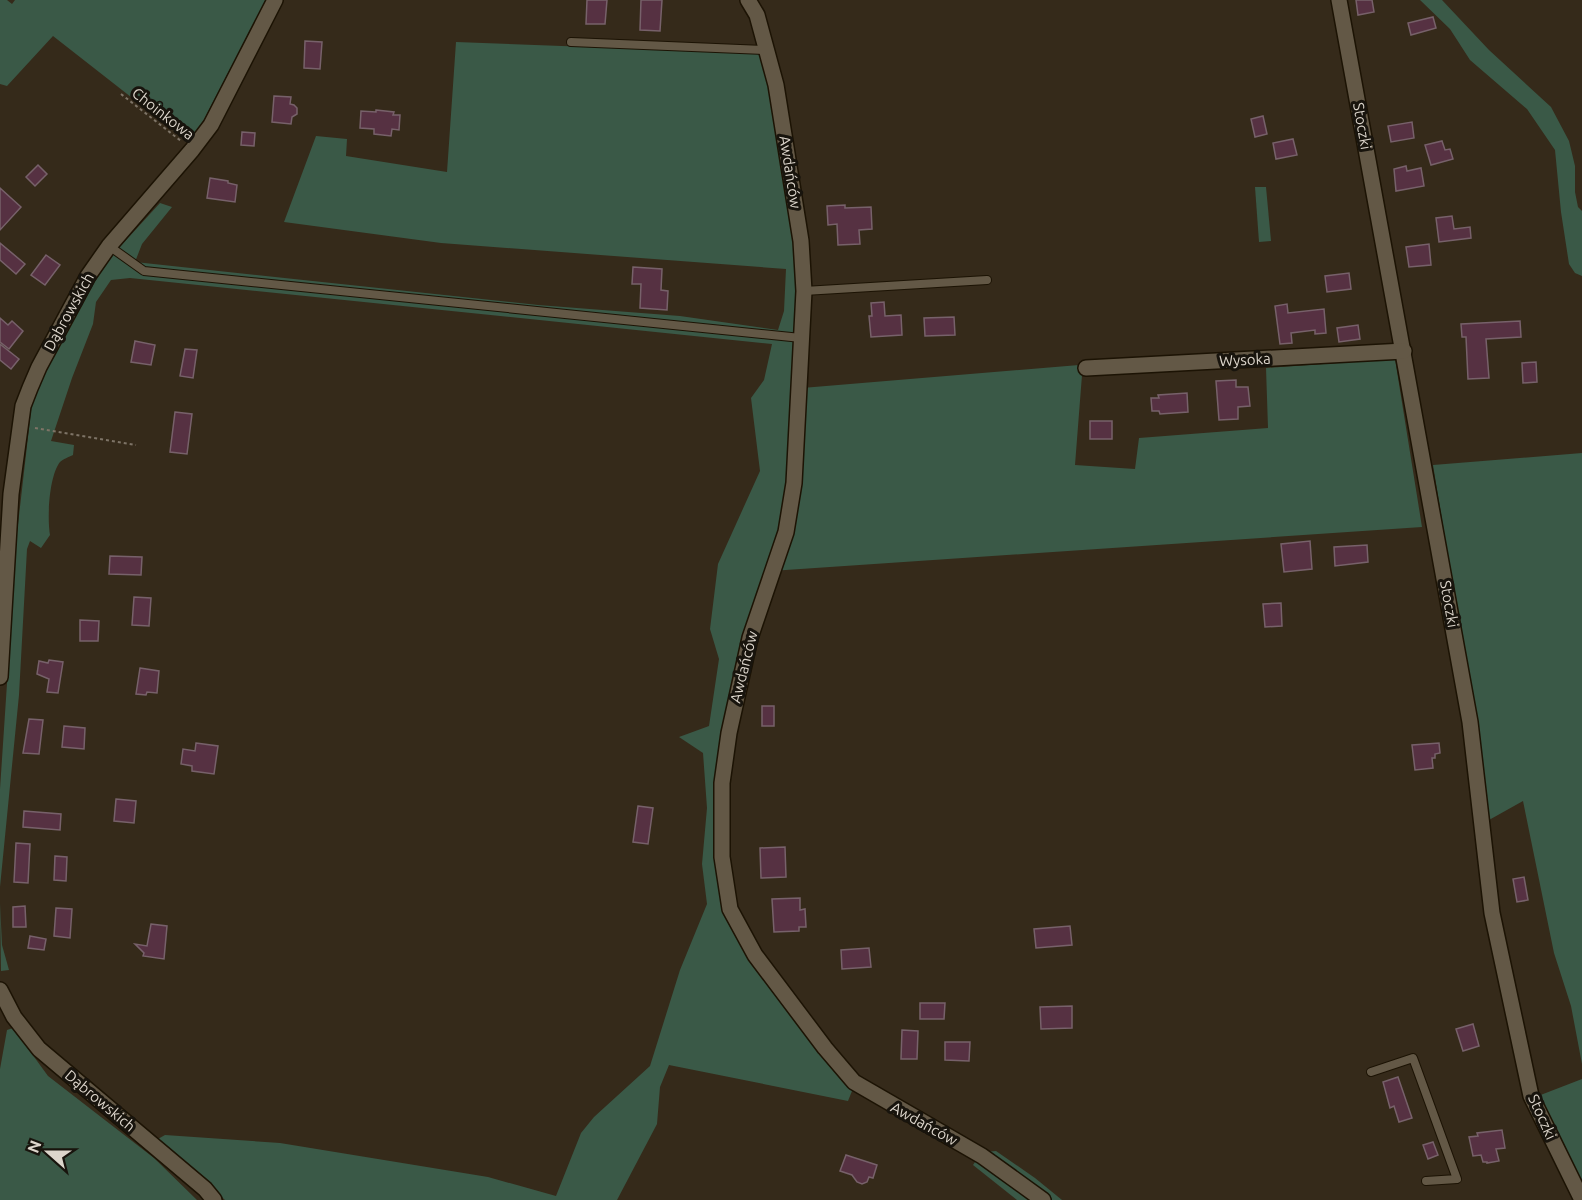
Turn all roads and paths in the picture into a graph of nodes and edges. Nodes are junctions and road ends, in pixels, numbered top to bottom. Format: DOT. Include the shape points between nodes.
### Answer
graph roads {
  1 [pos="275,0"];
  2 [pos="748,0"];
  3 [pos="1339,0"];
  4 [pos="571,42"];
  5 [pos="766,50"];
  6 [pos="121,94"];
  7 [pos="192,150"];
  8 [pos="109,246"];
  9 [pos="987,280"];
  10 [pos="804,291"];
  11 [pos="801,338"];
  12 [pos="1404,351"];
  13 [pos="1086,368"];
  14 [pos="21,426"];
  15 [pos="136,445"];
  16 [pos="0,677"];
  17 [pos="0,990"];
  18 [pos="1371,1071"];
  19 [pos="1426,1182"];
  20 [pos="214,1200"];
  21 [pos="1043,1200"];
  22 [pos="1582,1200"];
  1 -- 7 [label="street, Dąbrowskich" via="211,125"];
  2 -- 5 [label="street, Awdańców" via="757,15"];
  3 -- 12 [label="street, Stoczki"];
  4 -- 5 [label="lane"];
  5 -- 10 [label="street, Awdańców" via="776,85 801,241"];
  6 -- 7 [label="path, Choinkowa"];
  7 -- 8 [label="street, Dąbrowskich"];
  8 -- 11 [label="lane" via="144,271"];
  8 -- 14 [label="street, Dąbrowskich" via="75,297 39,367 23,406"];
  9 -- 10 [label="lane"];
  10 -- 11 [label="street, Awdańców"];
  11 -- 21 [label="street, Awdańców" via="794,483 786,532 750,638 722,783 722,857 730,909 755,955 854,1082 982,1156"];
  12 -- 13 [label="street, Wysoka"];
  12 -- 22 [label="street, Stoczki" via="1470,722 1492,913 1531,1096"];
  14 -- 15 [label="path"];
  14 -- 16 [label="street, Dąbrowskich" via="11,494"];
  17 -- 20 [label="street, Dąbrowskich" via="14,1017 39,1049 206,1189"];
  18 -- 19 [label="lane" via="1413,1058 1458,1179"];
}
